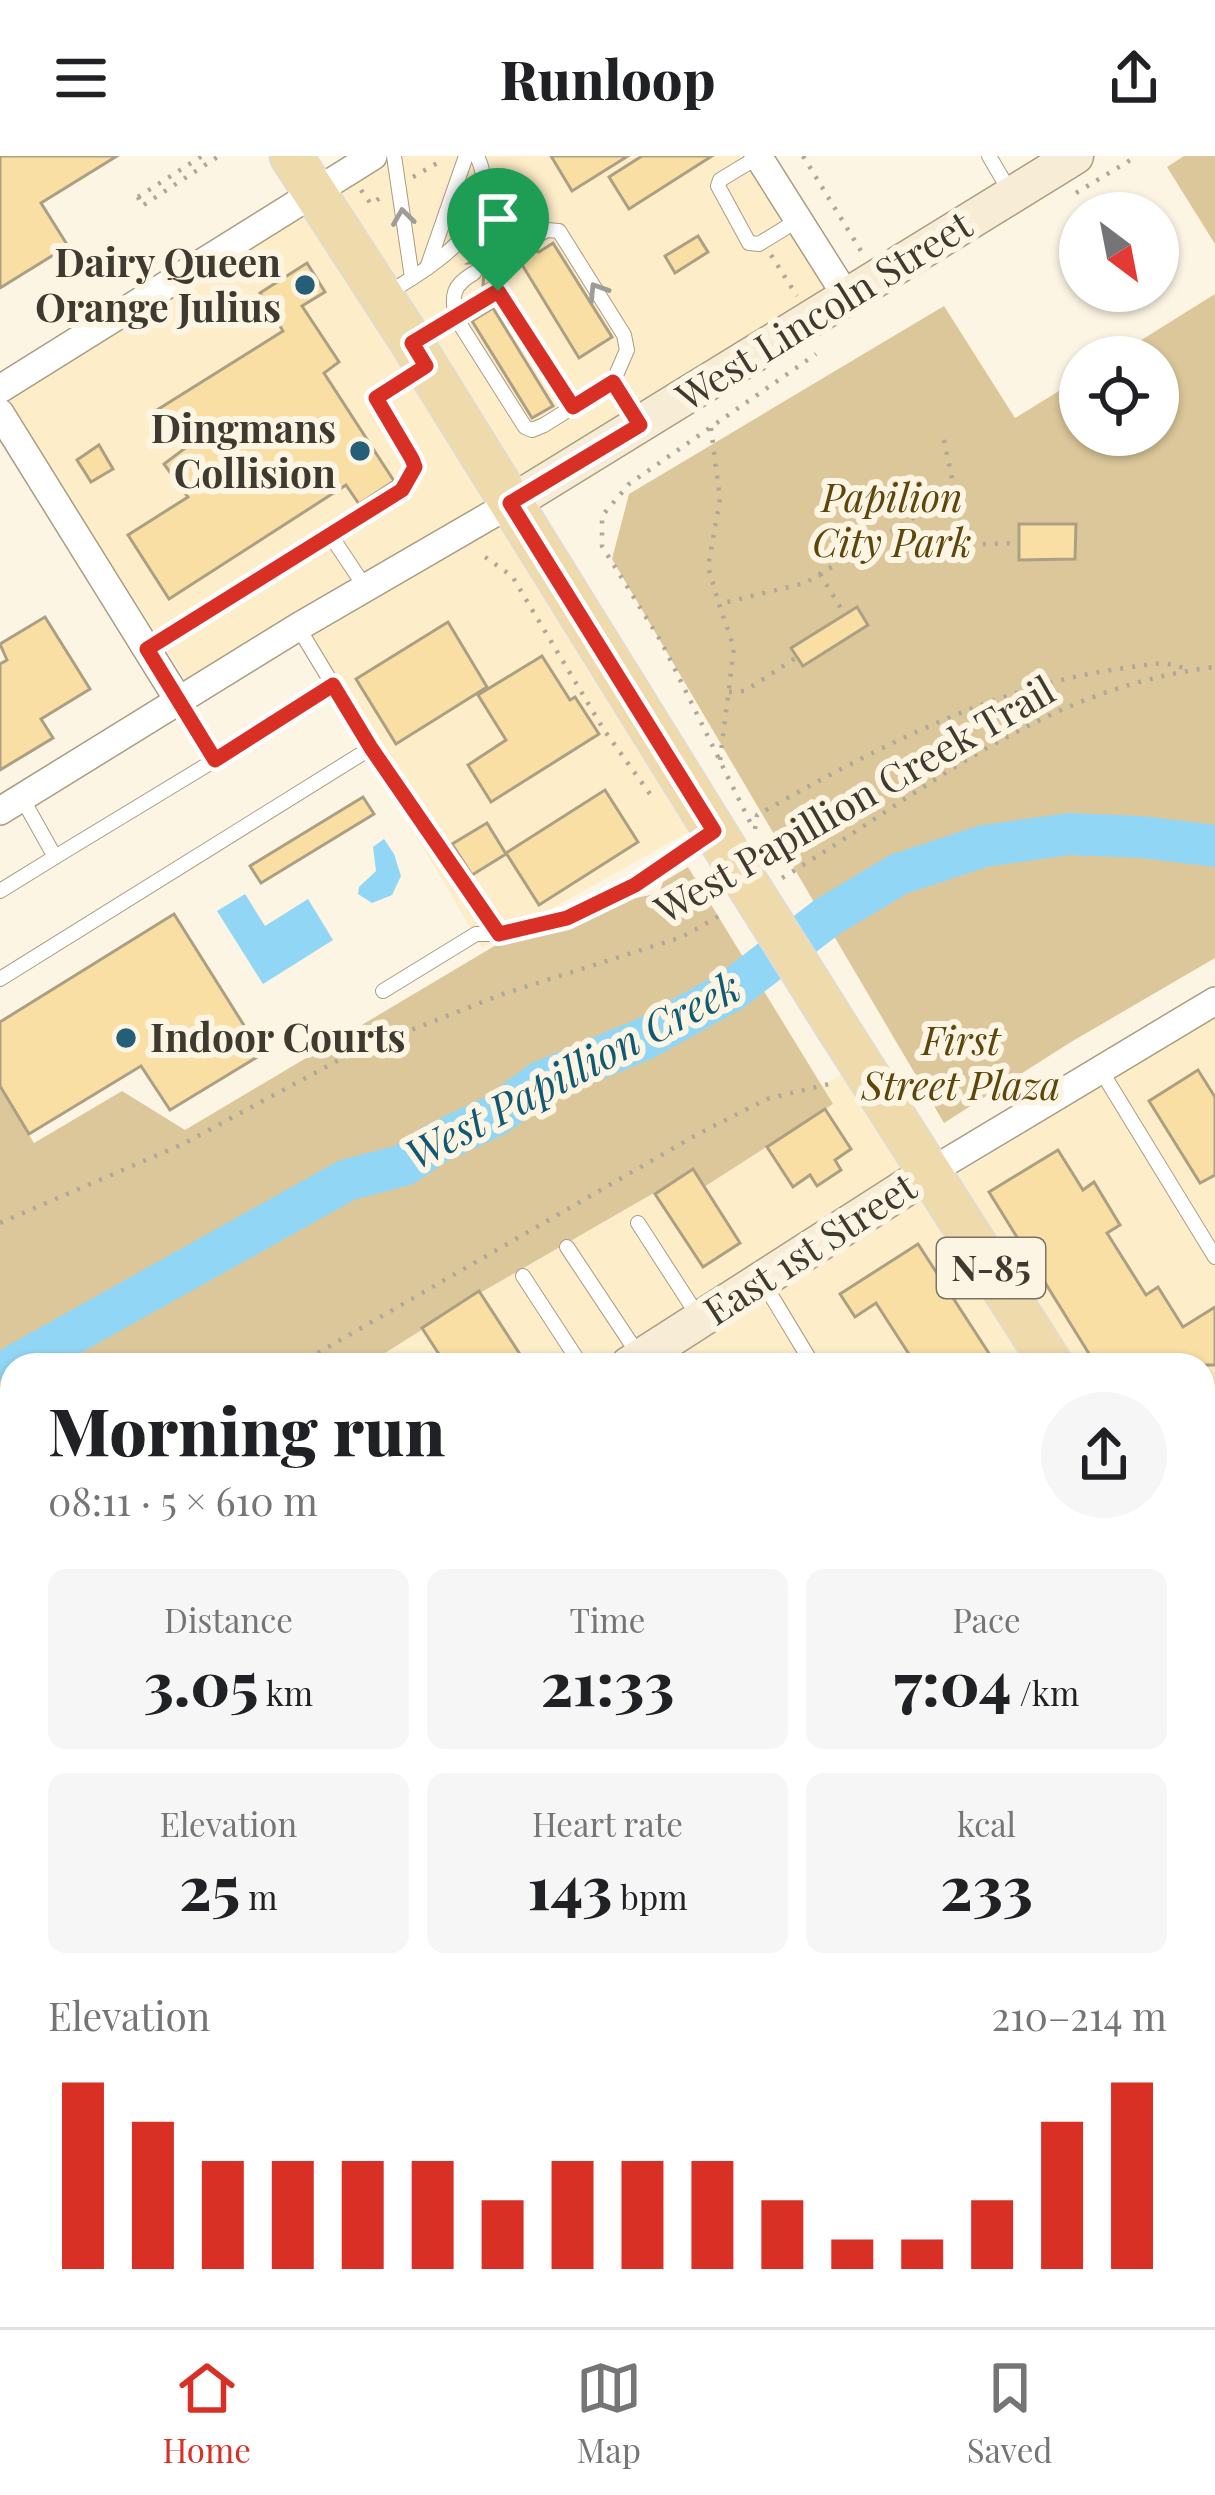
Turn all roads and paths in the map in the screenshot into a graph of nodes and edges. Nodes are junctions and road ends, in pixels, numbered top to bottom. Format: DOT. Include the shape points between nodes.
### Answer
graph roads {
  1 [pos="202,156"];
  2 [pos="219,156"];
  3 [pos="291,156"];
  4 [pos="373,156"];
  5 [pos="394,156"];
  6 [pos="466,156"];
  7 [pos="477,156"];
  8 [pos="803,156"];
  9 [pos="989,156"];
  10 [pos="1075,156"];
  11 [pos="1137,156"];
  12 [pos="758,157"];
  13 [pos="1077,192"];
  14 [pos="313,193"];
  15 [pos="1012,195"];
  16 [pos="798,220"];
  17 [pos="531,239"];
  18 [pos="867,261"];
  19 [pos="427,268"];
  20 [pos="474,273"];
  21 [pos="398,287"];
  22 [pos="847,297"];
  23 [pos="456,318"];
  24 [pos="830,344"];
  25 [pos="419,355"];
  26 [pos="613,382"];
  27 [pos="0,389"];
  28 [pos="573,407"];
  29 [pos="0,413"];
  30 [pos="640,425"];
  31 [pos="711,428"];
  32 [pos="944,440"];
  33 [pos="955,494"];
  34 [pos="510,503"];
  35 [pos="331,536"];
  36 [pos="1018,543"];
  37 [pos="485,557"];
  38 [pos="820,574"];
  39 [pos="365,587"];
  40 [pos="719,604"];
  41 [pos="844,615"];
  42 [pos="298,627"];
  43 [pos="147,649"];
  44 [pos="797,657"];
  45 [pos="1215,667"];
  46 [pos="1187,670"];
  47 [pos="333,685"];
  48 [pos="729,692"];
  49 [pos="179,700"];
  50 [pos="371,748"];
  51 [pos="215,760"];
  52 [pos="720,760"];
  53 [pos="11,804"];
  54 [pos="757,815"];
  55 [pos="725,829"];
  56 [pos="56,857"];
  57 [pos="755,877"];
  58 [pos="0,891"];
  59 [pos="499,934"];
  60 [pos="0,980"];
  61 [pos="383,991"];
  62 [pos="1215,1001"];
  63 [pos="1100,1069"];
  64 [pos="833,1083"];
  65 [pos="930,1172"];
  66 [pos="0,1223"];
  67 [pos="638,1223"];
  68 [pos="567,1247"];
  69 [pos="1215,1257"];
  70 [pos="523,1276"];
  71 [pos="762,1281"];
  72 [pos="701,1320"];
  73 [pos="318,1353"];
  74 [pos="573,1353"];
  75 [pos="630,1353"];
  76 [pos="649,1353"];
  77 [pos="806,1353"];
  78 [pos="1044,1353"];
  1 -- 2 [label="path" via="138,196 142,206"];
  3 -- 14 [label="main road, N-85"];
  4 -- 14 [label="street"];
  21 -- 5 [label="lane, one-way"];
  6 -- 19 [label="lane"];
  7 -- 19 [label="lane" via="486,188 466,237"];
  8 -- 18 [label="path"];
  9 -- 15 [label="lane"];
  10 -- 15 [label="street, West Lincoln Street"];
  11 -- 13 [label="path"];
  12 -- 16 [label="street"];
  12 -- 16 [label="lane" via="718,186 749,243"];
  14 -- 21 [label="main road, N-85"];
  14 -- 27 [label="street"];
  15 -- 22 [label="street, West Lincoln Street"];
  16 -- 22 [label="street"];
  26 -- 17 [label="lane, one-way" via="627,350 624,335 559,231"];
  19 -- 21 [label="lane"];
  20 -- 23 [label="lane" via="455,288"];
  21 -- 25 [label="main road, N-85"];
  22 -- 30 [label="street, West Lincoln Street"];
  23 -- 25 [label="lane"];
  23 -- 28 [label="lane" via="525,427"];
  23 -- 28 [label="lane" via="498,291"];
  24 -- 31 [label="path"];
  25 -- 34 [label="main road, N-85"];
  25 -- 35 [label="lane" via="376,398 415,467 402,490"];
  26 -- 28 [label="lane"];
  26 -- 30 [label="lane"];
  29 -- 43 [label="street"];
  30 -- 34 [label="street, West Lincoln Street"];
  31 -- 40 [label="path" via="720,499 708,568"];
  31 -- 52 [label="path" via="629,484 602,516 602,546"];
  32 -- 33 [label="path"];
  33 -- 36 [label="path" via="957,545"];
  33 -- 38 [label="path"];
  34 -- 39 [label="street"];
  34 -- 55 [label="main road, N-85"];
  35 -- 39 [label="lane"];
  35 -- 43 [label="lane"];
  37 -- 55 [label="path" via="512,576 604,730"];
  38 -- 40 [label="path"];
  38 -- 41 [label="path"];
  39 -- 42 [label="street"];
  40 -- 48 [label="path" via="734,648"];
  42 -- 47 [label="lane"];
  42 -- 49 [label="street"];
  43 -- 49 [label="street"];
  44 -- 48 [label="path" via="745,691"];
  45 -- 46 [label="path, West Papillion Creek Trail"];
  46 -- 54 [label="path" via="1171,662 1098,671 998,698"];
  46 -- 57 [label="path, West Papillion Creek Trail" via="1025,724"];
  47 -- 50 [label="lane"];
  47 -- 51 [label="lane"];
  48 -- 52 [label="path"];
  49 -- 51 [label="lane"];
  49 -- 53 [label="street"];
  50 -- 59 [label="lane"];
  50 -- 60 [label="lane"];
  51 -- 56 [label="lane"];
  52 -- 55 [label="path"];
  53 -- 56 [label="lane"];
  54 -- 55 [label="path"];
  54 -- 55 [label="path"];
  55 -- 57 [label="main road, N-85"];
  55 -- 57 [label="path"];
  55 -- 59 [label="lane" via="567,918"];
  56 -- 58 [label="lane"];
  57 -- 65 [label="main road, N-85, bridge"];
  57 -- 66 [label="path, West Papillion Creek Trail" via="682,937 350,1054 183,1144"];
  59 -- 61 [label="lane" via="476,934"];
  62 -- 63 [label="street"];
  63 -- 65 [label="street"];
  63 -- 69 [label="lane"];
  64 -- 73 [label="path" via="766,1099 698,1134"];
  65 -- 71 [label="street, East 1st Street"];
  65 -- 78 [label="main road, N-85"];
  67 -- 72 [label="lane"];
  68 -- 75 [label="lane"];
  70 -- 74 [label="lane"];
  71 -- 72 [label="street, East 1st Street"];
  71 -- 77 [label="lane"];
  72 -- 76 [label="street, East 1st Street"];
}
